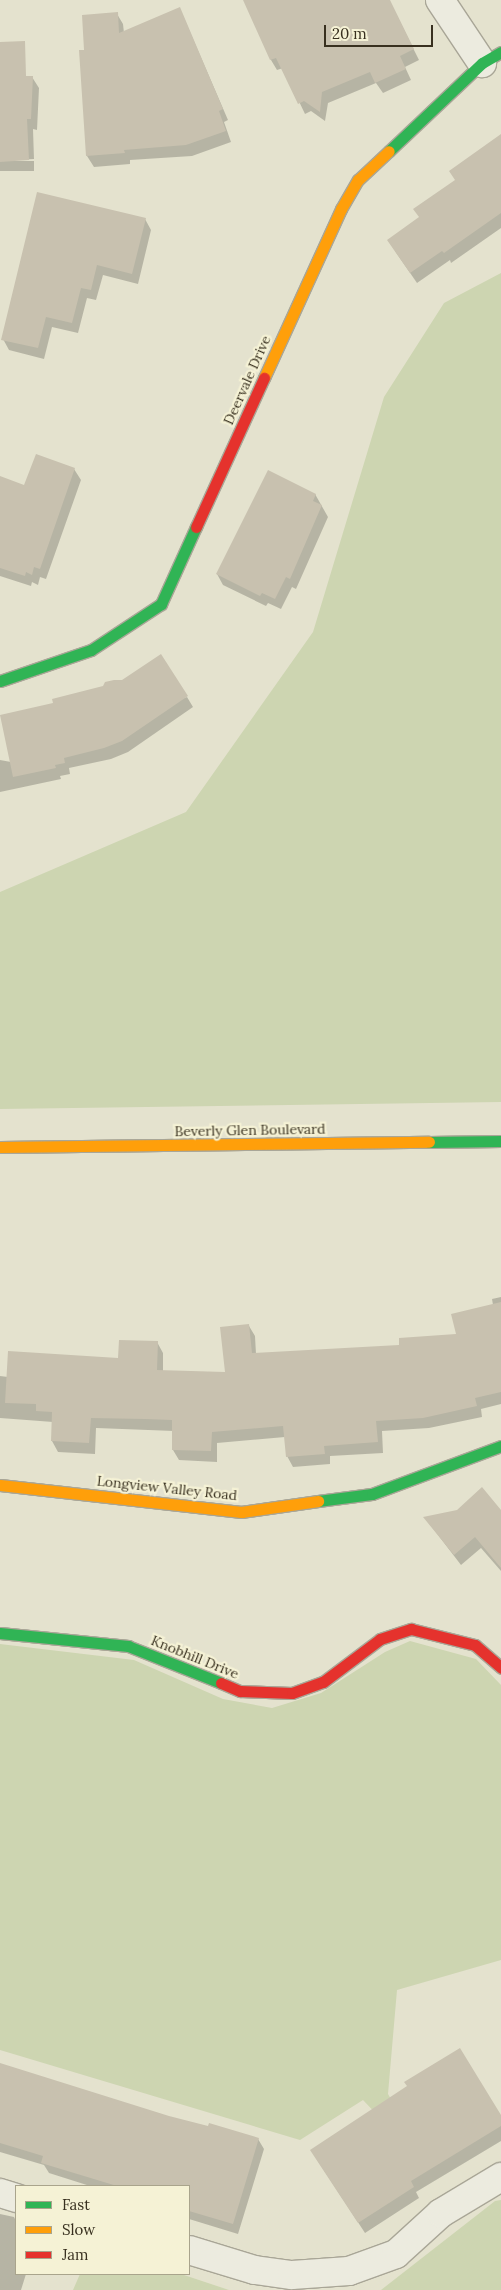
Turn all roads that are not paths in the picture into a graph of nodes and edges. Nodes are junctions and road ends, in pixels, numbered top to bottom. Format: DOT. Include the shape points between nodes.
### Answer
graph roads {
  1 [pos="440,0"];
  2 [pos="492,58"];
  3 [pos="0,681"];
  4 [pos="501,1141"];
  5 [pos="0,1147"];
  6 [pos="501,1446"];
  7 [pos="0,1485"];
  8 [pos="0,1633"];
  9 [pos="501,1668"];
  10 [pos="501,2177"];
  11 [pos="0,2193"];
  12 [pos="15,2198"];
  13 [pos="190,2250"];
  1 -- 2 [label="street"];
  2 -- 3 [label="street, Deervale Drive" via="358,180 341,209 161,604 91,650"];
  4 -- 5 [label="street, Beverly Glen Boulevard"];
  6 -- 7 [label="street, Longview Valley Road" via="372,1494 240,1512"];
  8 -- 9 [label="street, Knobhill Drive" via="128,1646 240,1691 292,1693 322,1682 380,1639 411,1629 475,1645"];
  10 -- 13 [label="street" via="441,2213 396,2254 349,2271 292,2276 255,2270"];
  11 -- 12 [label="street"];
}
